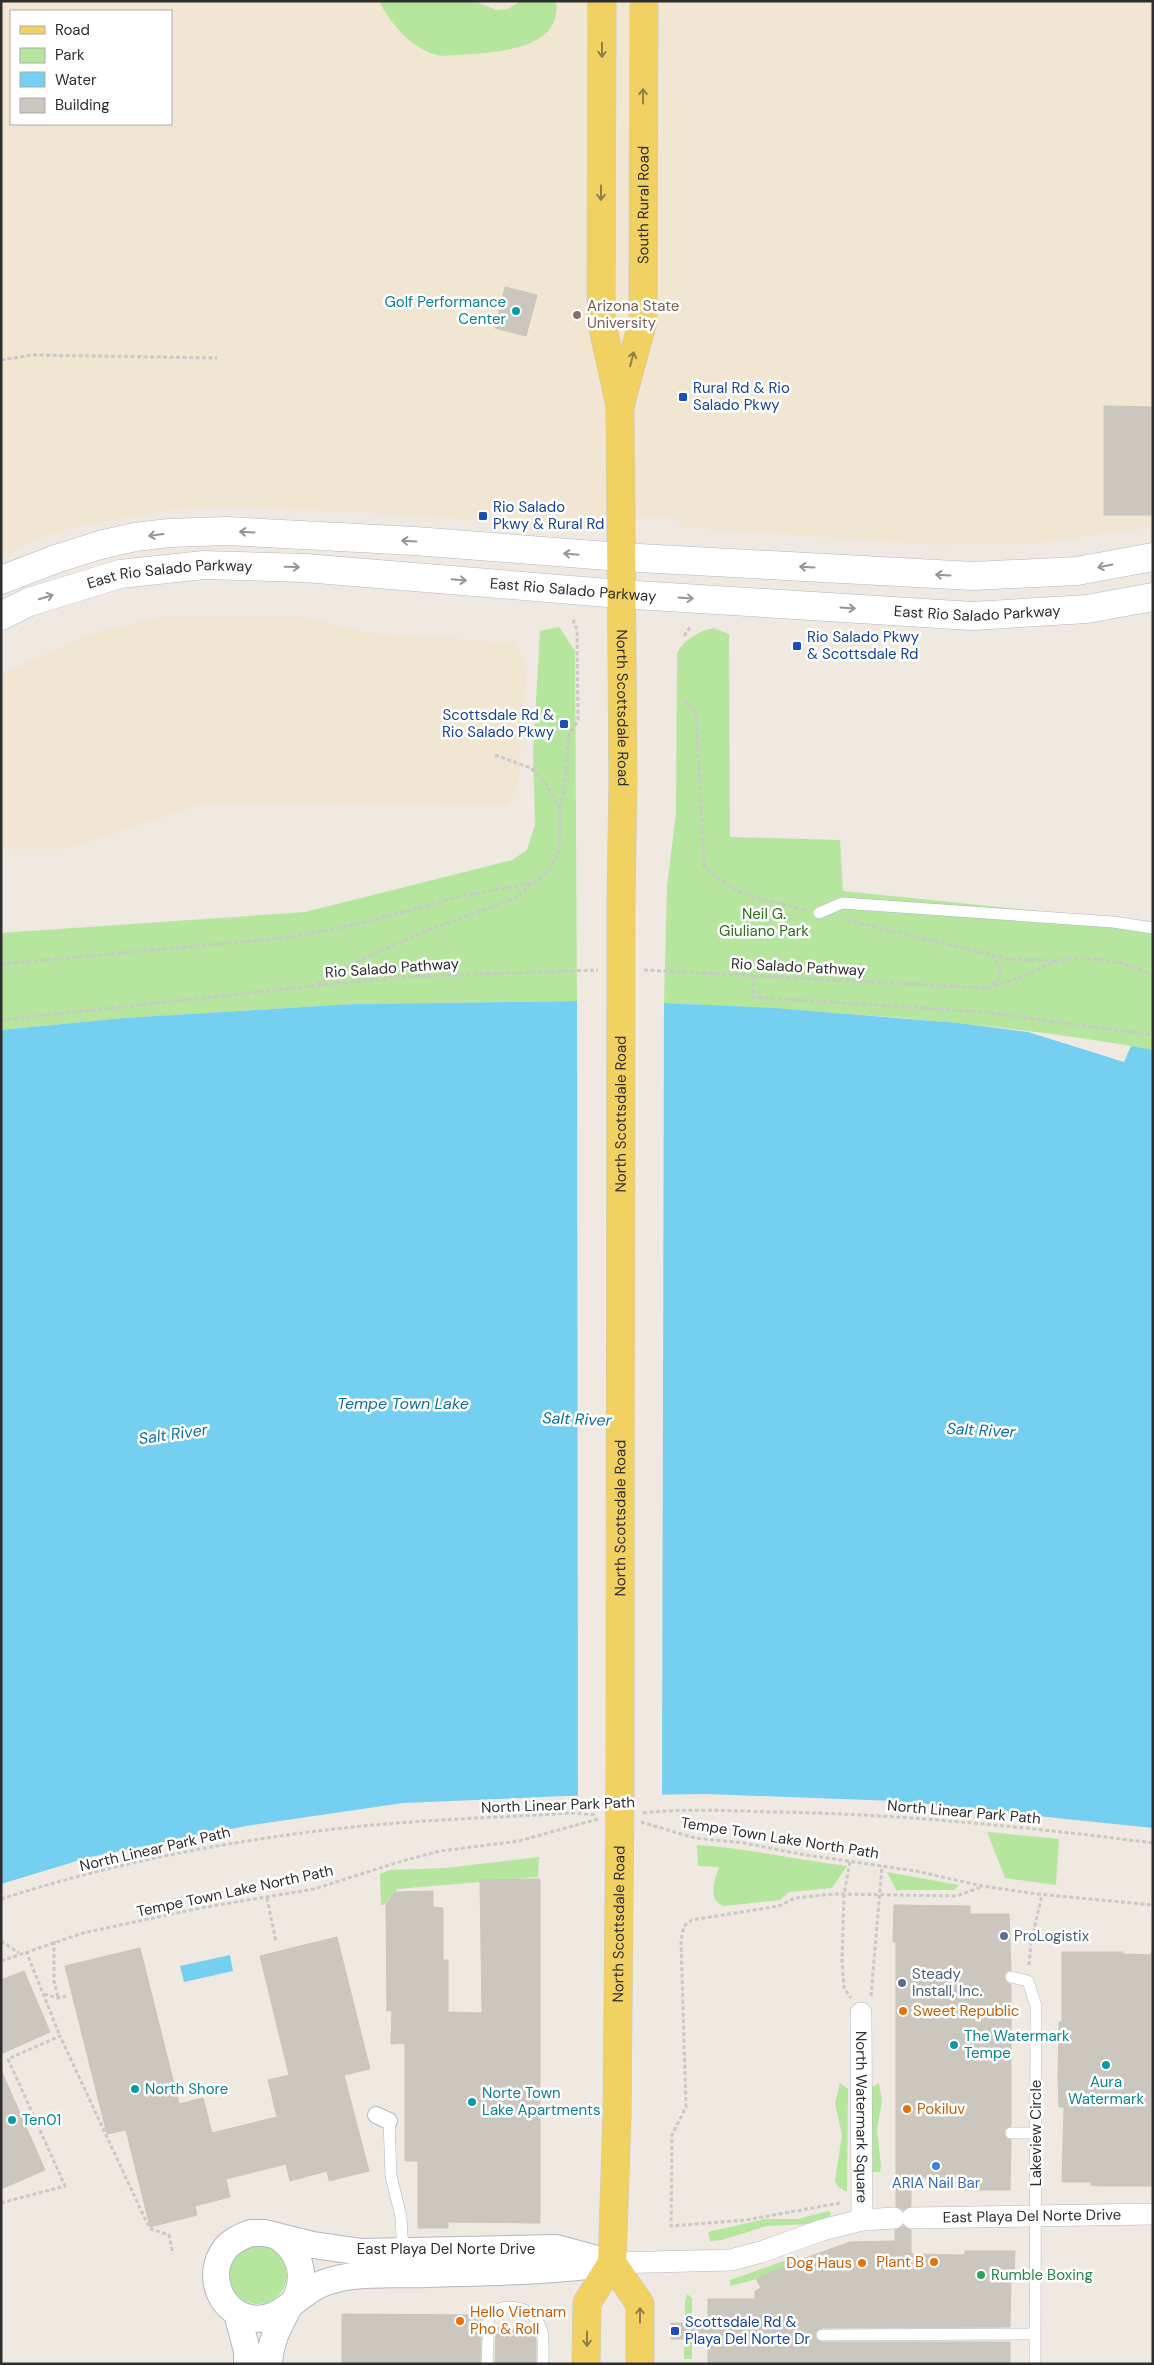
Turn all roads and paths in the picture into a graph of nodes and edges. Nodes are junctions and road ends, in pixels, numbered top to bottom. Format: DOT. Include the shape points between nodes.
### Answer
graph roads {
  1 [pos="602,1"];
  2 [pos="644,1"];
  3 [pos="217,358"];
  4 [pos="1,360"];
  5 [pos="620,406"];
  6 [pos="620,557"];
  7 [pos="1153,557"];
  8 [pos="1,580"];
  9 [pos="620,594"];
  10 [pos="1153,597"];
  11 [pos="1,616"];
  12 [pos="572,620"];
  13 [pos="691,626"];
  14 [pos="684,636"];
  15 [pos="684,700"];
  16 [pos="495,755"];
  17 [pos="560,808"];
  18 [pos="533,883"];
  19 [pos="819,913"];
  20 [pos="1153,928"];
  21 [pos="991,956"];
  22 [pos="1057,961"];
  23 [pos="1,964"];
  24 [pos="604,970"];
  25 [pos="642,970"];
  26 [pos="754,976"];
  27 [pos="1153,976"];
  28 [pos="315,985"];
  29 [pos="987,988"];
  30 [pos="1,1020"];
  31 [pos="1153,1035"];
  32 [pos="641,1813"];
  33 [pos="605,1817"];
  34 [pos="635,1820"];
  35 [pos="1153,1843"];
  36 [pos="850,1862"];
  37 [pos="882,1866"];
  38 [pos="982,1886"];
  39 [pos="844,1894"];
  40 [pos="879,1894"];
  41 [pos="1042,1895"];
  42 [pos="267,1898"];
  43 [pos="1,1899"];
  44 [pos="1153,1905"];
  45 [pos="1,1941"];
  46 [pos="54,1941"];
  47 [pos="276,1942"];
  48 [pos="1153,1947"];
  49 [pos="26,1951"];
  50 [pos="20,1954"];
  51 [pos="1152,1955"];
  52 [pos="1,1960"];
  53 [pos="1011,1976"];
  54 [pos="1028,1981"];
  55 [pos="43,1994"];
  56 [pos="66,1996"];
  57 [pos="58,1998"];
  58 [pos="861,2013"];
  59 [pos="60,2036"];
  60 [pos="383,2118"];
  61 [pos="1011,2133"];
  62 [pos="1036,2133"];
  63 [pos="846,2202"];
  64 [pos="1,2203"];
  65 [pos="1036,2214"];
  66 [pos="1153,2214"];
  67 [pos="862,2220"];
  68 [pos="280,2238"];
  69 [pos="403,2252"];
  70 [pos="173,2254"];
  71 [pos="612,2263"];
  72 [pos="291,2304"];
  73 [pos="237,2313"];
  74 [pos="1035,2334"];
  75 [pos="822,2335"];
  76 [pos="247,2364"];
  77 [pos="269,2364"];
  78 [pos="487,2364"];
  79 [pos="543,2364"];
  80 [pos="586,2364"];
  81 [pos="640,2364"];
  82 [pos="1035,2364"];
  1 -- 5 [label="main road, South Rural Road, one-way" via="601,319"];
  5 -- 2 [label="main road, South Rural Road, one-way" via="643,321"];
  3 -- 4 [label="path" via="32,355"];
  5 -- 6 [label="main road, South Rural Road"];
  7 -- 6 [label="main road, one-way" via="1077,571 972,576"];
  6 -- 8 [label="main road, one-way" via="415,541 226,531 170,533 100,545"];
  6 -- 9 [label="main road, South Rural Road"];
  9 -- 10 [label="main road, East Rio Salado Parkway, one-way" via="972,616 1086,609"];
  11 -- 9 [label="main road, East Rio Salado Parkway, one-way" via="29,602 120,574 204,565 305,568"];
  9 -- 71 [label="main road, North Scottsdale Road, bridge" via="620,1797"];
  12 -- 17 [label="path, Rio Salado Pathway" via="577,630 578,720 568,737 566,786"];
  13 -- 14 [label="path"];
  15 -- 19 [label="path" via="696,712 704,867 726,886 746,895"];
  16 -- 17 [label="path" via="532,768"];
  17 -- 18 [label="path, Rio Salado Pathway" via="560,849 556,862"];
  18 -- 23 [label="path" via="462,896 367,922 293,937"];
  18 -- 28 [label="path, Rio Salado Pathway" via="515,898 411,937"];
  19 -- 20 [label="lane" via="842,903 1113,922"];
  19 -- 21 [label="path"];
  21 -- 22 [label="path"];
  21 -- 29 [label="path" via="1000,966 1001,974"];
  22 -- 27 [label="path, Rio Salado Pathway" via="1088,958 1120,963"];
  22 -- 29 [label="path, Rio Salado Pathway" via="1023,977"];
  24 -- 28 [label="path, Rio Salado Pathway" via="396,977"];
  25 -- 26 [label="path, Rio Salado Pathway"];
  26 -- 29 [label="path, Rio Salado Pathway"];
  26 -- 31 [label="path" via="753,997 983,1012"];
  28 -- 30 [label="path"];
  32 -- 35 [label="path, North Linear Park Path" via="669,1810 804,1812 932,1819"];
  33 -- 42 [label="path, Tempe Town Lake North Path" via="527,1839 440,1851 314,1889"];
  33 -- 43 [label="path, North Linear Park Path" via="572,1813 328,1829 227,1843 155,1858"];
  34 -- 36 [label="path, Tempe Town Lake North Path" via="695,1838 744,1843"];
  36 -- 37 [label="path, Tempe Town Lake North Path"];
  36 -- 39 [label="path"];
  37 -- 38 [label="path, Tempe Town Lake North Path"];
  37 -- 40 [label="path"];
  38 -- 40 [label="path" via="956,1896"];
  38 -- 41 [label="path, Tempe Town Lake North Path"];
  39 -- 40 [label="path"];
  39 -- 58 [label="path" via="844,1988"];
  39 -- 63 [label="path" via="795,1898 779,1906 692,1920 684,1926 681,1940 686,2107 672,2135 671,2226 746,2220"];
  40 -- 58 [label="path" via="871,2000"];
  41 -- 44 [label="path, Tempe Town Lake North Path"];
  41 -- 54 [label="path" via="1031,1942"];
  42 -- 46 [label="path, Tempe Town Lake North Path" via="200,1908"];
  42 -- 47 [label="path"];
  45 -- 50 [label="path"];
  46 -- 49 [label="path, Tempe Town Lake North Path"];
  46 -- 57 [label="path" via="54,1981"];
  48 -- 51 [label="path"];
  49 -- 50 [label="path, Tempe Town Lake North Path"];
  49 -- 55 [label="path"];
  50 -- 52 [label="path, Tempe Town Lake North Path"];
  53 -- 54 [label="lane"];
  54 -- 62 [label="lane, Lakeview Circle" via="1036,2006"];
  55 -- 57 [label="path"];
  55 -- 59 [label="path"];
  56 -- 57 [label="path"];
  58 -- 67 [label="street, North Watermark Square"];
  59 -- 64 [label="path" via="8,2059 65,2186"];
  59 -- 70 [label="path" via="146,2221 151,2229 169,2235"];
  60 -- 69 [label="lane" via="391,2176 401,2216"];
  61 -- 62 [label="lane"];
  62 -- 65 [label="lane, Lakeview Circle"];
  65 -- 66 [label="street, East Playa Del Norte Drive"];
  65 -- 67 [label="street, East Playa Del Norte Drive"];
  65 -- 74 [label="lane, Lakeview Circle"];
  67 -- 71 [label="street, East Playa Del Norte Drive" via="730,2260"];
  68 -- 69 [label="street, East Playa Del Norte Drive" via="362,2252"];
  68 -- 72 [label="street, East Playa Del Norte Drive" via="293,2250 301,2266 300,2291"];
  68 -- 73 [label="street, East Playa Del Norte Drive" via="266,2233 250,2233 226,2248 218,2261 218,2290 226,2304"];
  69 -- 71 [label="street, East Playa Del Norte Drive" via="556,2248"];
  71 -- 72 [label="street, East Playa Del Norte Drive" via="556,2271 353,2276 320,2284"];
  71 -- 80 [label="main road, one-way" via="587,2303"];
  81 -- 71 [label="main road, one-way" via="640,2304"];
  72 -- 73 [label="street, East Playa Del Norte Drive" via="278,2314 264,2318 250,2318"];
  72 -- 77 [label="street, East Playa Del Norte Drive" via="276,2331"];
  73 -- 76 [label="street, East Playa Del Norte Drive" via="247,2351"];
  74 -- 75 [label="lane"];
  74 -- 82 [label="lane, Lakeview Circle"];
  78 -- 79 [label="lane" via="489,2315 495,2310 514,2306 524,2310 542,2331"];
}
